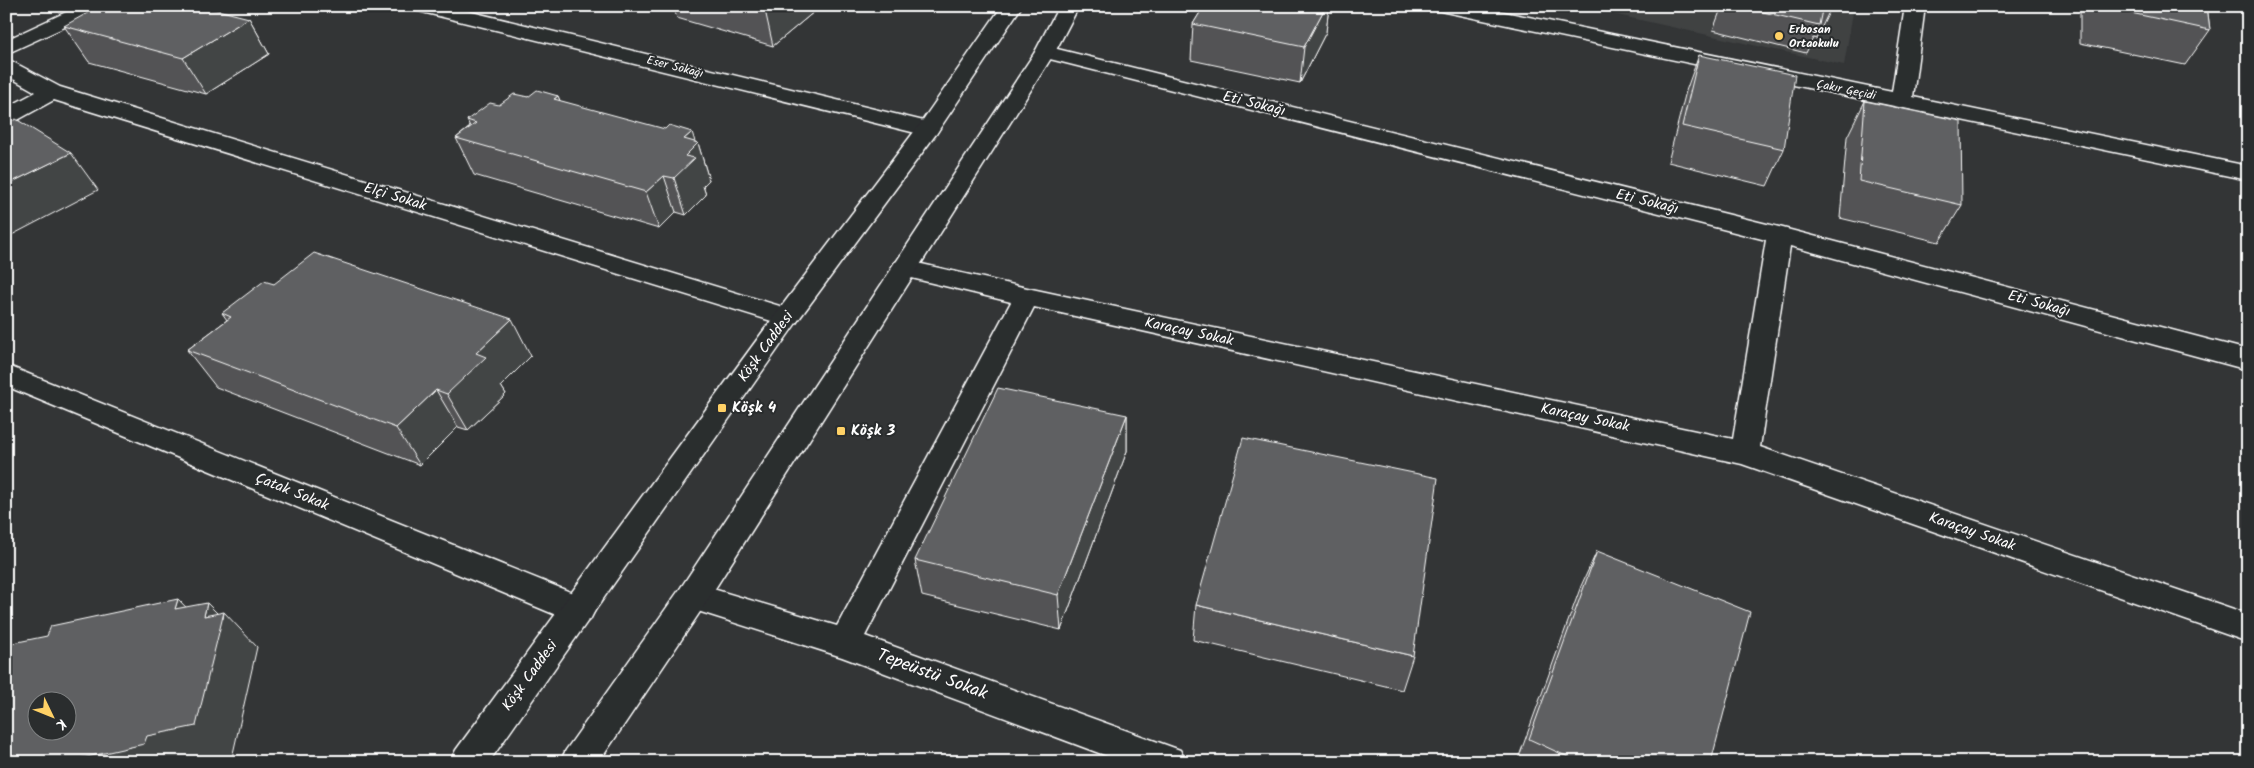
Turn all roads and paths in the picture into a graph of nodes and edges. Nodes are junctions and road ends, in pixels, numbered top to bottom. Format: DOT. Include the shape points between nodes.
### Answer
graph roads {
  1 [pos="95,6"];
  2 [pos="421,6"];
  3 [pos="1012,6"];
  4 [pos="1069,6"];
  5 [pos="1445,6"];
  6 [pos="1915,6"];
  7 [pos="1517,13"];
  8 [pos="6,48"];
  9 [pos="1045,52"];
  10 [pos="6,66"];
  11 [pos="52,92"];
  12 [pos="1902,101"];
  13 [pos="6,117"];
  14 [pos="928,129"];
  15 [pos="2248,173"];
  16 [pos="1779,236"];
  17 [pos="904,268"];
  18 [pos="1027,297"];
  19 [pos="787,317"];
  20 [pos="2248,360"];
  21 [pos="6,375"];
  22 [pos="1745,453"];
  23 [pos="693,596"];
  24 [pos="579,610"];
  25 [pos="2248,628"];
  26 [pos="845,643"];
  27 [pos="468,762"];
  28 [pos="578,762"];
  29 [pos="1168,762"];
  1 -- 8 [label="street"];
  2 -- 14 [label="street, Eser Sokağı"];
  3 -- 14 [label="street, Köşk Caddesi"];
  4 -- 9 [label="street"];
  5 -- 7 [label="street, Çakır Geçidi"];
  6 -- 12 [label="street"];
  7 -- 12 [label="street, Çakır Geçidi"];
  9 -- 16 [label="street, Eti Sokağı"];
  9 -- 17 [label="street"];
  10 -- 11 [label="street, Elçi Sokak"];
  11 -- 13 [label="street"];
  11 -- 19 [label="street, Elçi Sokak"];
  12 -- 15 [label="street, Çakır Geçidi"];
  14 -- 19 [label="street, Köşk Caddesi"];
  16 -- 20 [label="street, Eti Sokağı"];
  16 -- 22 [label="street"];
  17 -- 18 [label="street, Karaçay Sokak"];
  17 -- 23 [label="street"];
  18 -- 22 [label="street, Karaçay Sokak"];
  18 -- 26 [label="street"];
  19 -- 24 [label="street, Köşk Caddesi"];
  21 -- 24 [label="street, Çatak Sokak"];
  22 -- 25 [label="street, Karaçay Sokak"];
  23 -- 26 [label="street, Tepeüstü Sokak"];
  23 -- 28 [label="street"];
  24 -- 27 [label="street, Köşk Caddesi"];
  26 -- 29 [label="street, Tepeüstü Sokak"];
}
